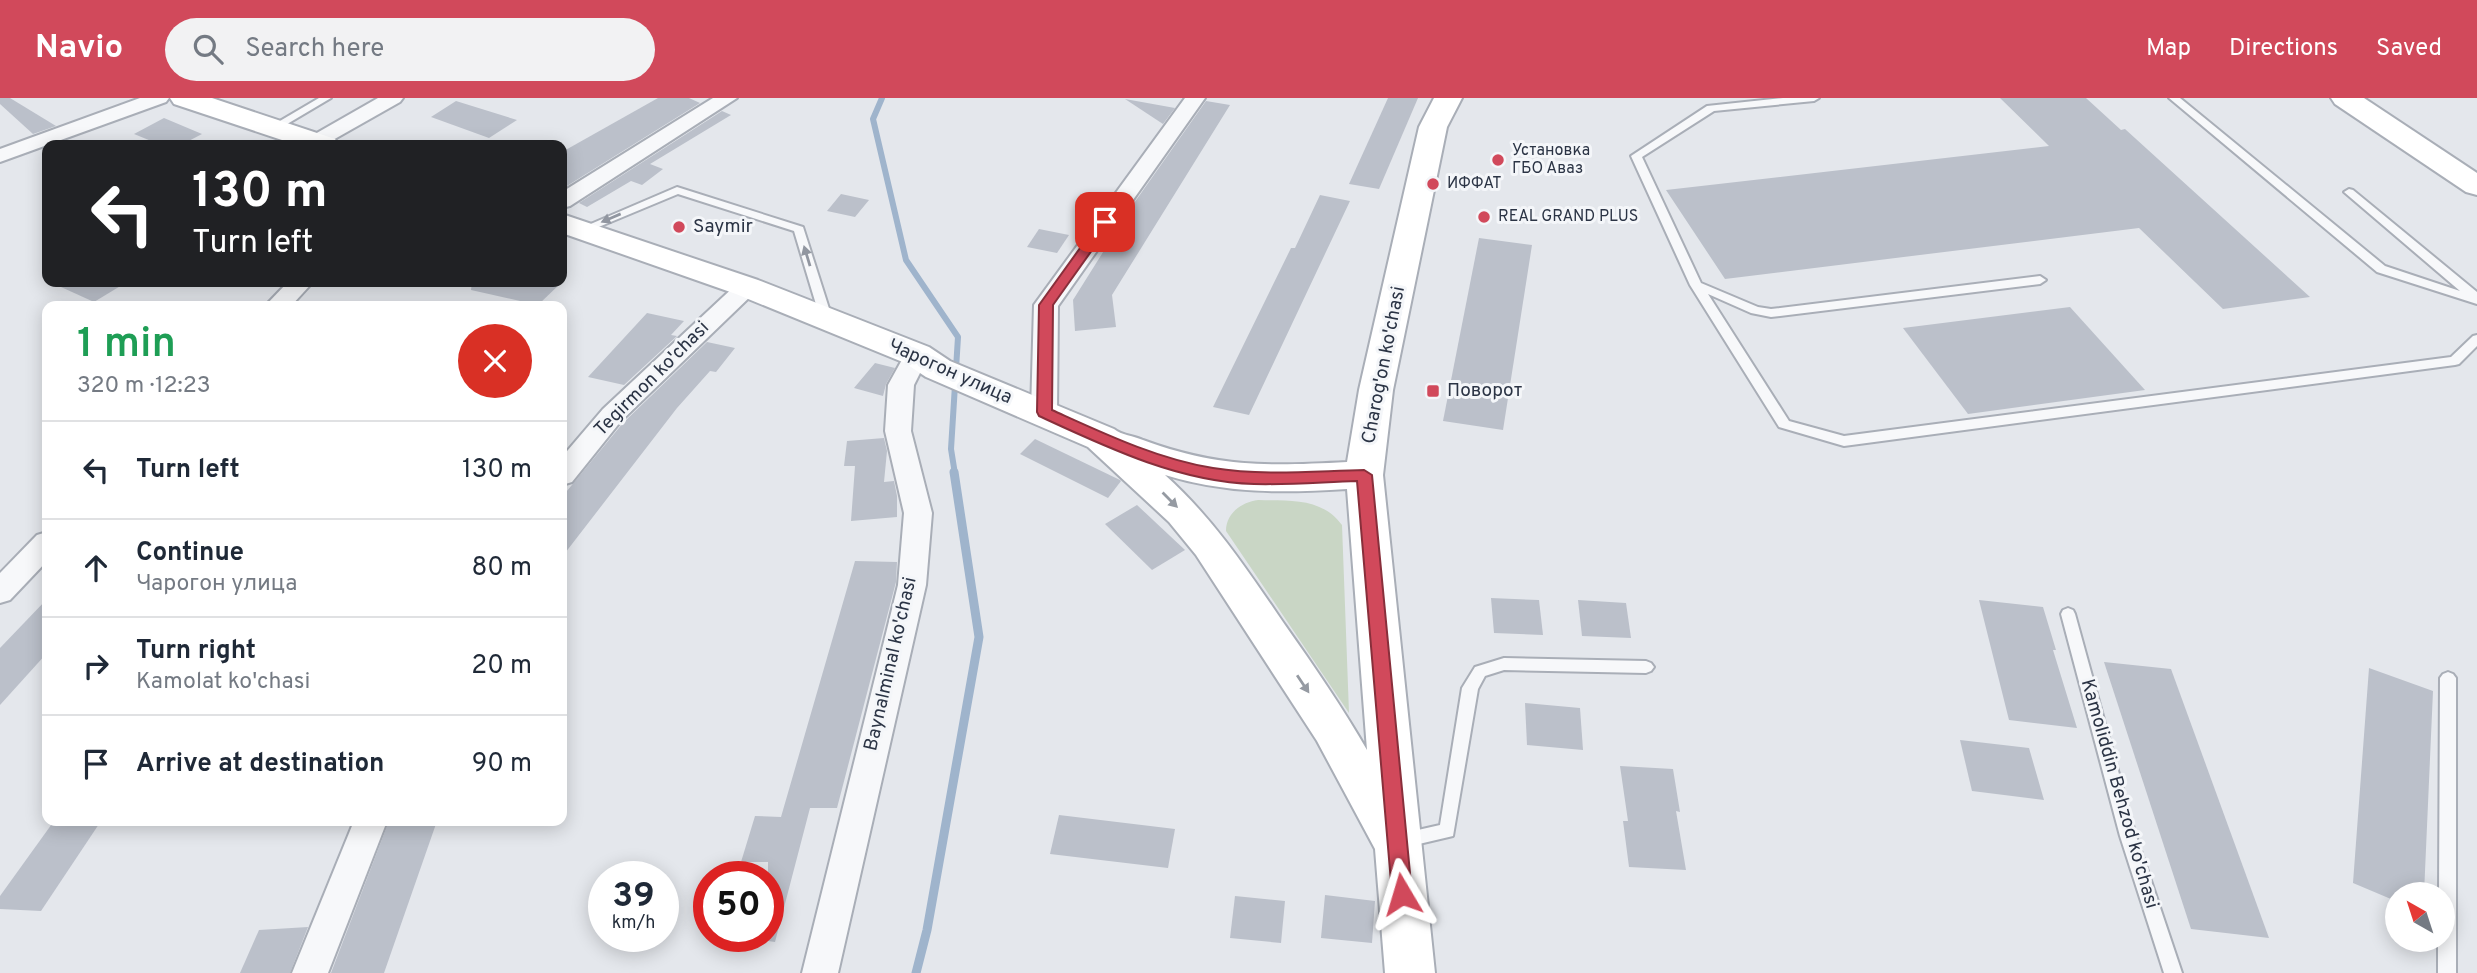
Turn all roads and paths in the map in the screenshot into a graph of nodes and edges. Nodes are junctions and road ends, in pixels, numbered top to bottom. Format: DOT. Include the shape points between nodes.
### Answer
graph roads {
  1 [pos="159,98"];
  2 [pos="184,98"];
  3 [pos="326,98"];
  4 [pos="393,98"];
  5 [pos="727,98"];
  6 [pos="1195,98"];
  7 [pos="1814,98"];
  8 [pos="2175,98"];
  9 [pos="2345,98"];
  10 [pos="1443,99"];
  11 [pos="2365,107"];
  12 [pos="273,128"];
  13 [pos="44,140"];
  14 [pos="308,140"];
  15 [pos="326,140"];
  16 [pos="42,141"];
  17 [pos="0,156"];
  18 [pos="2477,187"];
  19 [pos="2349,192"];
  20 [pos="567,198"];
  21 [pos="573,226"];
  22 [pos="2040,280"];
  23 [pos="1696,285"];
  24 [pos="296,287"];
  25 [pos="747,287"];
  26 [pos="2477,299"];
  27 [pos="282,301"];
  28 [pos="827,321"];
  29 [pos="2477,339"];
  30 [pos="927,362"];
  31 [pos="1044,412"];
  32 [pos="1101,438"];
  33 [pos="567,469"];
  34 [pos="1364,475"];
  35 [pos="42,548"];
  36 [pos="0,592"];
  37 [pos="2068,614"];
  38 [pos="1646,667"];
  39 [pos="2448,678"];
  40 [pos="368,826"];
  41 [pos="1396,842"];
  42 [pos="310,973"];
  43 [pos="820,973"];
  44 [pos="1410,973"];
  45 [pos="2173,973"];
  46 [pos="2447,973"];
  1 -- 13 [label="street"];
  2 -- 12 [label="main road"];
  3 -- 12 [label="lane"];
  4 -- 15 [label="street"];
  5 -- 20 [label="street"];
  6 -- 31 [label="street" via="1046,305"];
  7 -- 23 [label="lane" via="1711,108 1636,156"];
  8 -- 26 [label="lane" via="2381,269"];
  9 -- 11 [label="main road"];
  10 -- 34 [label="main road, Charog'on ko'chasi" via="1378,377"];
  11 -- 18 [label="main road"];
  12 -- 14 [label="main road"];
  16 -- 17 [label="street"];
  19 -- 26 [label="lane"];
  21 -- 25 [label="main road, Чарогон улица"];
  28 -- 21 [label="lane, one-way" via="799,229 677,190"];
  22 -- 23 [label="lane" via="1771,313"];
  23 -- 29 [label="lane" via="1784,424 1844,441 2455,361"];
  24 -- 27 [label="street"];
  25 -- 28 [label="main road, Чарогон улица"];
  25 -- 33 [label="street, Tegirmon ko'chasi" via="612,415"];
  28 -- 30 [label="main road, Чарогон улица"];
  30 -- 31 [label="main road, Чарогон улица"];
  30 -- 43 [label="street, Baynalminal ko'chasi" via="901,385 898,431 918,513 912,585"];
  31 -- 32 [label="main road, Чарогон улица"];
  32 -- 34 [label="main road" via="1212,474 1254,479"];
  32 -- 41 [label="main road, Чарогон улица, one-way" via="1154,484 1210,545 1332,728"];
  34 -- 41 [label="main road, Charog'on ko'chasi"];
  35 -- 36 [label="street"];
  37 -- 45 [label="lane, Kamoliddin Behzod ko'chasi" via="2129,836"];
  38 -- 41 [label="lane" via="1504,664 1480,671 1471,688 1447,831"];
  39 -- 46 [label="lane"];
  40 -- 42 [label="street"];
  41 -- 44 [label="main road, Charog'on ko'chasi"];
}
